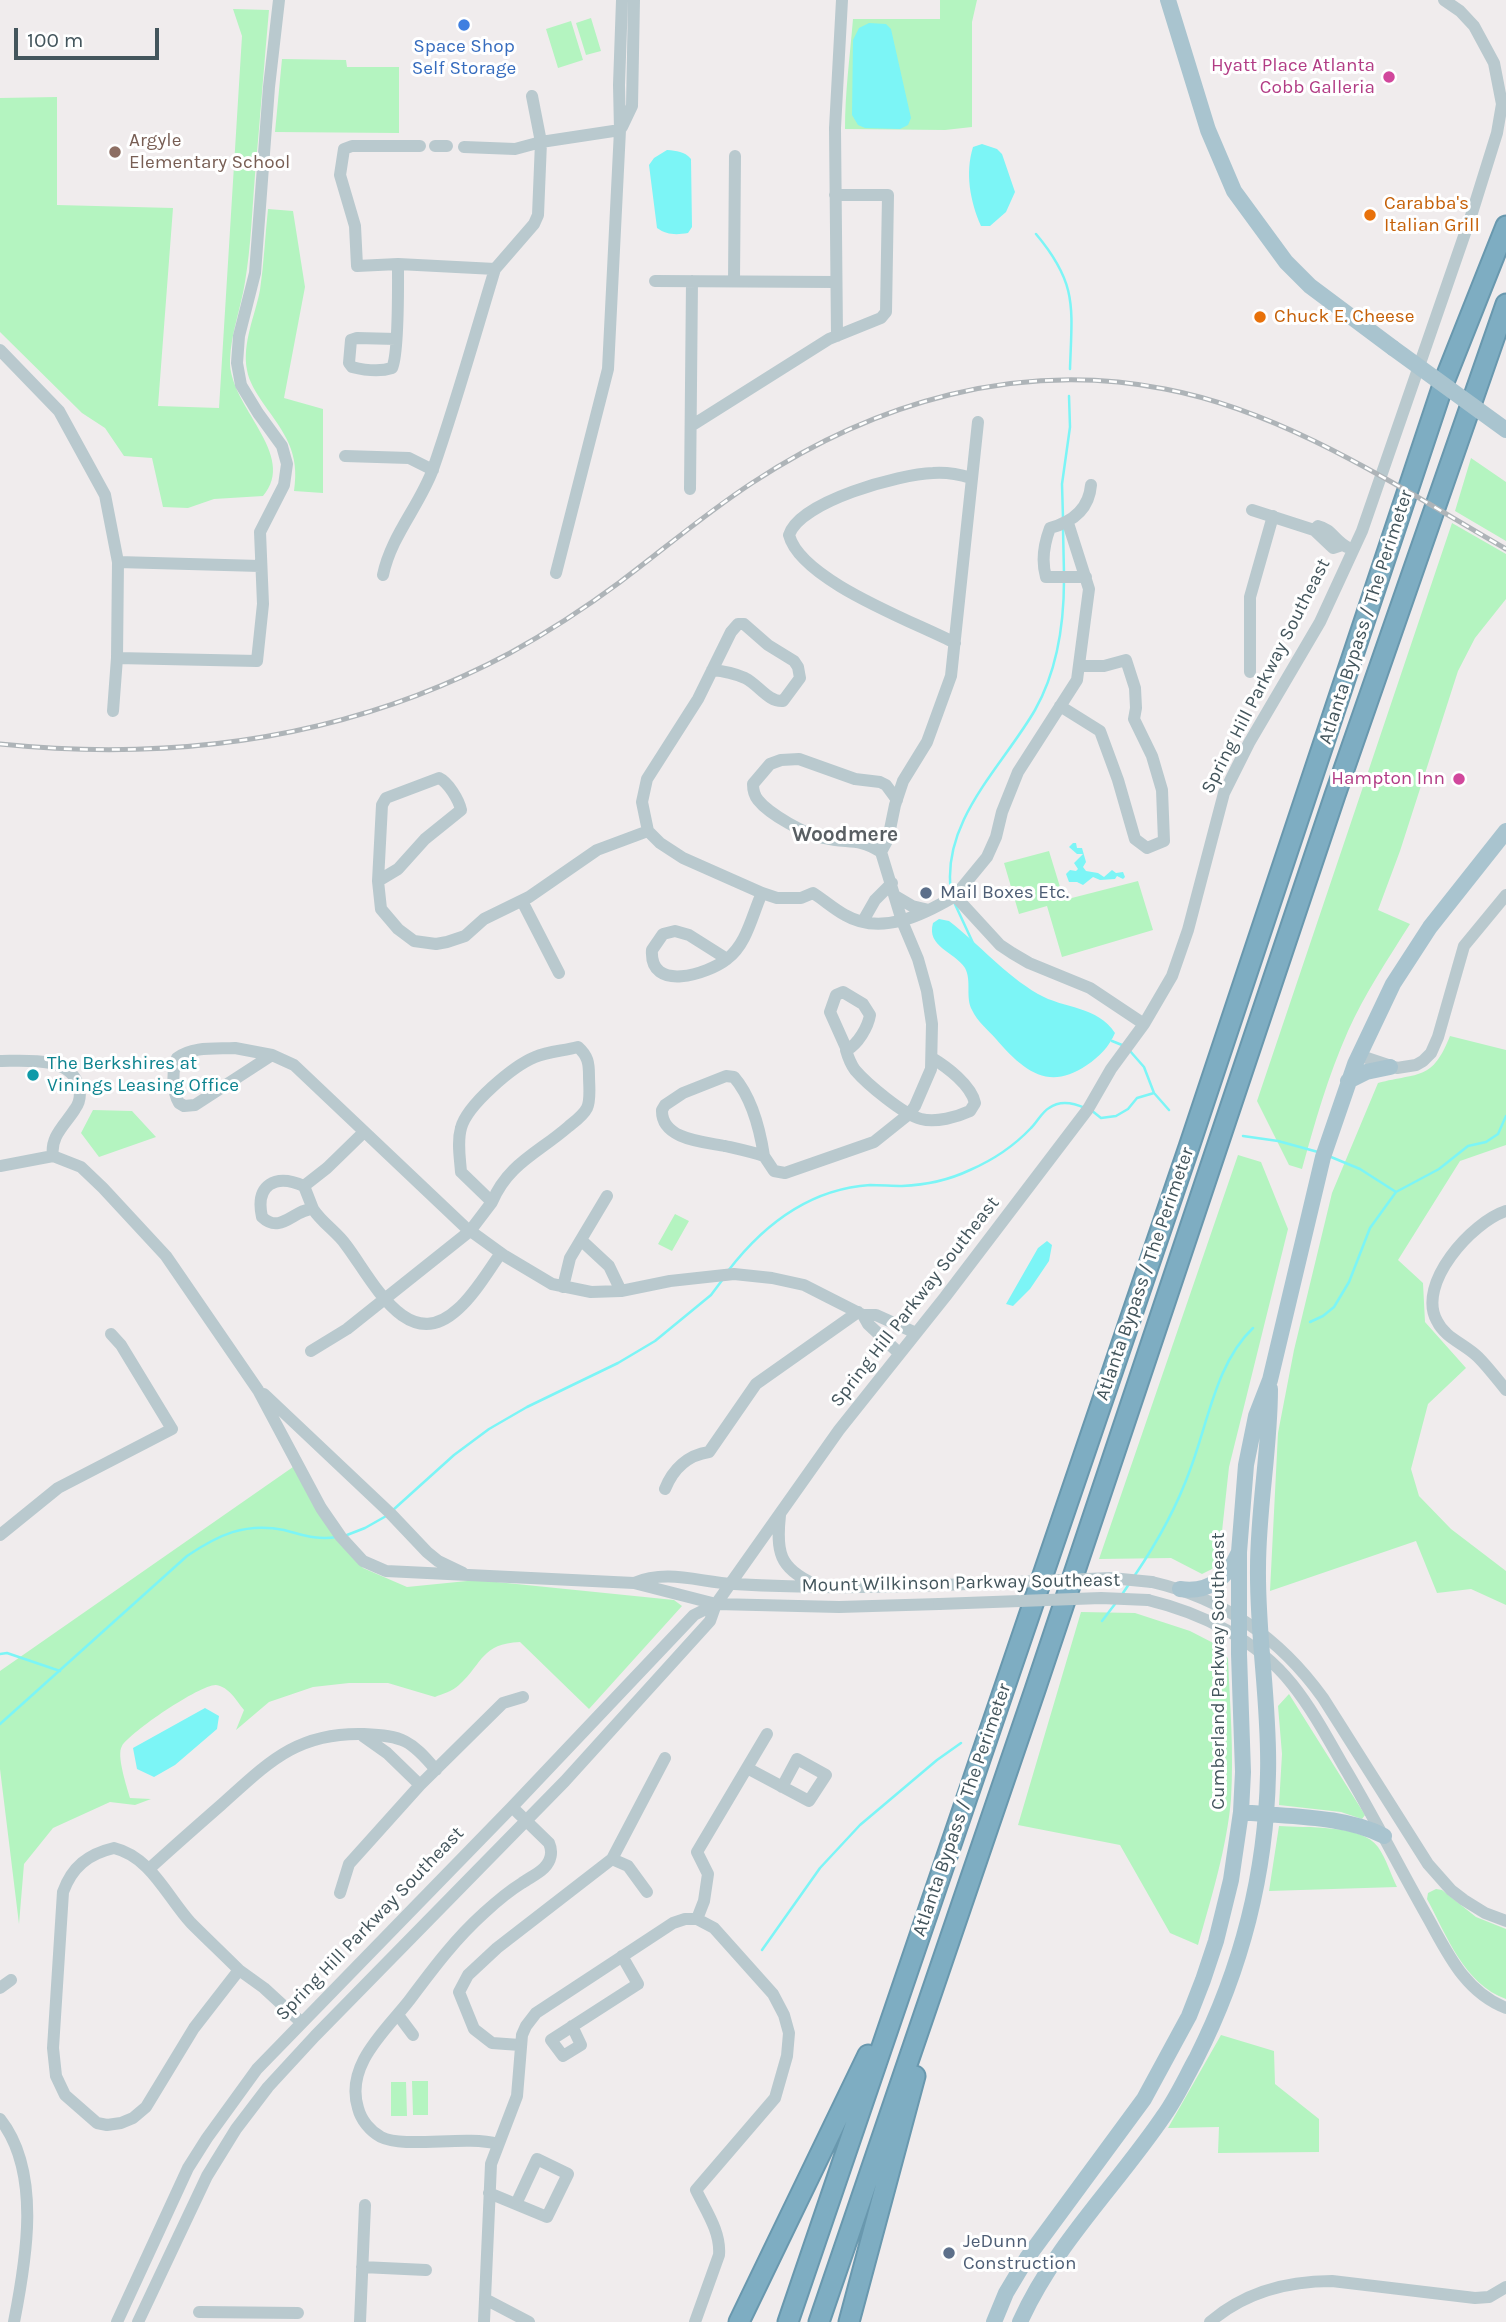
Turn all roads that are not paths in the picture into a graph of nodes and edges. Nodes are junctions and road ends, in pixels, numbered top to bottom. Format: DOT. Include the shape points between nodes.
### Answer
graph roads {
  1 [pos="279,0"];
  2 [pos="622,0"];
  3 [pos="634,0"];
  4 [pos="842,0"];
  5 [pos="1168,0"];
  6 [pos="1444,0"];
  7 [pos="533,96"];
  8 [pos="620,130"];
  9 [pos="541,142"];
  10 [pos="419,146"];
  11 [pos="464,147"];
  12 [pos="735,156"];
  13 [pos="835,195"];
  14 [pos="1506,226"];
  15 [pos="398,264"];
  16 [pos="495,269"];
  17 [pos="655,281"];
  18 [pos="692,281"];
  19 [pos="734,281"];
  20 [pos="835,282"];
  21 [pos="1506,304"];
  22 [pos="837,336"];
  23 [pos="396,340"];
  24 [pos="0,350"];
  25 [pos="978,422"];
  26 [pos="691,426"];
  27 [pos="1506,430"];
  28 [pos="345,456"];
  29 [pos="433,470"];
  30 [pos="971,478"];
  31 [pos="1091,485"];
  32 [pos="690,489"];
  33 [pos="1252,510"];
  34 [pos="1273,516"];
  35 [pos="1068,523"];
  36 [pos="1347,547"];
  37 [pos="118,562"];
  38 [pos="260,565"];
  39 [pos="556,573"];
  40 [pos="383,575"];
  41 [pos="1086,577"];
  42 [pos="955,643"];
  43 [pos="117,658"];
  44 [pos="1079,666"];
  45 [pos="712,670"];
  46 [pos="1250,672"];
  47 [pos="1060,706"];
  48 [pos="113,711"];
  49 [pos="897,800"];
  50 [pos="648,831"];
  51 [pos="1506,831"];
  52 [pos="881,852"];
  53 [pos="377,881"];
  54 [pos="894,890"];
  55 [pos="762,893"];
  56 [pos="1506,895"];
  57 [pos="955,896"];
  58 [pos="522,901"];
  59 [pos="929,910"];
  60 [pos="863,921"];
  61 [pos="902,921"];
  62 [pos="727,959"];
  63 [pos="559,973"];
  64 [pos="1144,1024"];
  65 [pos="846,1050"];
  66 [pos="272,1055"];
  67 [pos="1359,1055"];
  68 [pos="932,1058"];
  69 [pos="0,1061"];
  70 [pos="1390,1067"];
  71 [pos="1348,1081"];
  72 [pos="909,1114"];
  73 [pos="364,1132"];
  74 [pos="53,1156"];
  75 [pos="764,1156"];
  76 [pos="0,1166"];
  77 [pos="304,1186"];
  78 [pos="607,1196"];
  79 [pos="492,1202"];
  80 [pos="313,1209"];
  81 [pos="1506,1211"];
  82 [pos="470,1231"];
  83 [pos="581,1240"];
  84 [pos="501,1253"];
  85 [pos="563,1287"];
  86 [pos="621,1291"];
  87 [pos="385,1299"];
  88 [pos="860,1313"];
  89 [pos="916,1333"];
  90 [pos="111,1334"];
  91 [pos="311,1351"];
  92 [pos="900,1353"];
  93 [pos="1270,1380"];
  94 [pos="258,1390"];
  95 [pos="1506,1390"];
  96 [pos="665,1489"];
  97 [pos="780,1513"];
  98 [pos="0,1535"];
  99 [pos="1239,1552"];
  100 [pos="483,1577"];
  101 [pos="634,1583"];
  102 [pos="730,1584"];
  103 [pos="821,1587"];
  104 [pos="1180,1589"];
  105 [pos="716,1604"];
  106 [pos="1239,1615"];
  107 [pos="1259,1630"];
  108 [pos="1239,1638"];
  109 [pos="1261,1653"];
  110 [pos="523,1697"];
  111 [pos="360,1734"];
  112 [pos="767,1734"];
  113 [pos="665,1758"];
  114 [pos="747,1768"];
  115 [pos="436,1770"];
  116 [pos="420,1785"];
  117 [pos="782,1787"];
  118 [pos="512,1807"];
  119 [pos="1241,1812"];
  120 [pos="1266,1815"];
  121 [pos="526,1821"];
  122 [pos="1384,1836"];
  123 [pos="612,1860"];
  124 [pos="149,1869"];
  125 [pos="647,1892"];
  126 [pos="340,1893"];
  127 [pos="697,1919"];
  128 [pos="1506,1921"];
  129 [pos="951,1936"];
  130 [pos="622,1956"];
  131 [pos="239,1970"];
  132 [pos="11,1980"];
  133 [pos="0,1988"];
  134 [pos="901,1988"];
  135 [pos="1506,2008"];
  136 [pos="398,2015"];
  137 [pos="301,2022"];
  138 [pos="572,2026"];
  139 [pos="413,2035"];
  140 [pos="520,2045"];
  141 [pos="0,2119"];
  142 [pos="498,2144"];
  143 [pos="489,2193"];
  144 [pos="516,2204"];
  145 [pos="365,2205"];
  146 [pos="362,2267"];
  147 [pos="426,2270"];
  148 [pos="1506,2287"];
  149 [pos="485,2299"];
  150 [pos="199,2312"];
  151 [pos="298,2313"];
  152 [pos="224,2317"];
  153 [pos="256,2317"];
  154 [pos="14,2322"];
  155 [pos="117,2322"];
  156 [pos="138,2322"];
  157 [pos="360,2322"];
  158 [pos="484,2322"];
  159 [pos="529,2322"];
  160 [pos="695,2322"];
  161 [pos="739,2322"];
  162 [pos="788,2322"];
  163 [pos="819,2322"];
  164 [pos="849,2322"];
  165 [pos="994,2322"];
  166 [pos="1020,2322"];
  167 [pos="1210,2322"];
  1 -- 38 [label="street" via="255,273 237,363 241,385 282,446 287,464 284,485 260,532"];
  2 -- 8 [label="street"];
  3 -- 8 [label="street" via="632,106"];
  4 -- 13 [label="street"];
  5 -- 27 [label="main road, bridge" via="1208,130 1234,191 1286,262 1310,286"];
  6 -- 36 [label="street, Spring Hill Parkway Southeast" via="1467,18 1488,49 1500,89 1500,122 1383,473"];
  7 -- 9 [label="street"];
  8 -- 9 [label="street"];
  8 -- 39 [label="street" via="608,369"];
  9 -- 11 [label="street" via="515,149"];
  9 -- 16 [label="street" via="538,215"];
  10 -- 15 [label="street" via="352,146 344,149 342,156 340,175 355,226 356,266"];
  12 -- 19 [label="street"];
  13 -- 20 [label="street"];
  13 -- 22 [label="street" via="888,195 886,312"];
  14 -- 134 [label="highway, Atlanta Bypass / The Perimeter" via="1444,382"];
  15 -- 16 [label="street"];
  15 -- 23 [label="street"];
  16 -- 29 [label="street"];
  17 -- 18 [label="street"];
  18 -- 19 [label="street"];
  18 -- 26 [label="street"];
  19 -- 20 [label="street"];
  20 -- 22 [label="street"];
  21 -- 129 [label="highway, Atlanta Bypass / The Perimeter" via="1335,795"];
  22 -- 26 [label="street"];
  24 -- 37 [label="street" via="66,422 105,495"];
  25 -- 30 [label="street"];
  26 -- 32 [label="street"];
  28 -- 29 [label="street" via="409,458"];
  29 -- 40 [label="street"];
  30 -- 42 [label="street"];
  30 -- 42 [label="street" via="934,472 885,481 821,506 800,519 789,535 803,558 834,583"];
  31 -- 35 [label="street" via="1083,510"];
  33 -- 34 [label="street"];
  34 -- 36 [label="street" via="1314,530 1333,548"];
  34 -- 46 [label="street" via="1250,597"];
  35 -- 41 [label="street"];
  35 -- 41 [label="street" via="1050,528 1044,544 1046,577"];
  36 -- 64 [label="street, Spring Hill Parkway Southeast" via="1320,622 1224,793 1181,951"];
  37 -- 38 [label="street"];
  37 -- 43 [label="street"];
  38 -- 43 [label="street" via="263,604 257,661"];
  41 -- 44 [label="street" via="1089,589"];
  42 -- 49 [label="street" via="951,676 936,721"];
  43 -- 48 [label="street"];
  44 -- 47 [label="street"];
  44 -- 47 [label="street" via="1126,660 1136,698 1134,719 1162,790 1164,841 1147,848 1135,839 1101,731"];
  45 -- 45 [label="street" via="746,678 771,699 783,701 800,678 794,661 744,624 731,632"];
  45 -- 50 [label="street" via="647,779 642,802"];
  47 -- 57 [label="street" via="1017,772 987,857"];
  49 -- 52 [label="street"];
  49 -- 52 [label="street" via="880,782 855,779 799,759 770,764 753,784 759,801 811,834 863,842"];
  50 -- 55 [label="street" via="683,858"];
  50 -- 58 [label="street" via="597,850"];
  51 -- 67 [label="main road, Cumberland Parkway Southeast" via="1409,957"];
  52 -- 54 [label="street"];
  53 -- 53 [label="street" via="398,869 461,810 442,778 386,798 380,812"];
  53 -- 58 [label="street" via="384,913 407,937 423,943 465,936 484,919"];
  54 -- 59 [label="street" via="912,906"];
  54 -- 60 [label="street" via="875,900"];
  54 -- 61 [label="street"];
  55 -- 60 [label="street" via="778,898 813,893 845,916"];
  55 -- 62 [label="street" via="750,927"];
  56 -- 70 [label="street" via="1464,946 1431,1053 1416,1065"];
  57 -- 59 [label="street"];
  57 -- 64 [label="street" via="1012,953 1090,988"];
  58 -- 63 [label="street"];
  59 -- 61 [label="street"];
  60 -- 61 [label="street"];
  61 -- 68 [label="street" via="927,991"];
  62 -- 62 [label="street" via="690,935 675,931 663,934 652,954 663,974 675,978 714,968"];
  64 -- 89 [label="street, Spring Hill Parkway Southeast" via="1088,1109"];
  65 -- 72 [label="street" via="856,1071"];
  66 -- 66 [label="street" via="195,1105 184,1106 175,1098 174,1064 181,1054 235,1048"];
  66 -- 73 [label="street" via="294,1065"];
  67 -- 70 [label="street"];
  67 -- 71 [label="main road, Cumberland Parkway Southeast"];
  68 -- 72 [label="street"];
  68 -- 72 [label="street" via="973,1096 973,1108 939,1119 922,1120"];
  69 -- 74 [label="street" via="57,1065 76,1079 80,1100 54,1139"];
  70 -- 71 [label="main road"];
  71 -- 93 [label="main road, Cumberland Parkway Southeast" via="1323,1157"];
  72 -- 75 [label="street" via="874,1142 785,1173 774,1171"];
  73 -- 77 [label="street"];
  73 -- 82 [label="street"];
  74 -- 76 [label="street"];
  74 -- 94 [label="street" via="82,1167 166,1256"];
  75 -- 75 [label="street" via="686,1139 663,1119 665,1105 683,1093 734,1077 750,1106"];
  77 -- 80 [label="street"];
  77 -- 80 [label="street" via="285,1181 264,1189 259,1201 262,1217 277,1224"];
  78 -- 83 [label="street"];
  79 -- 79 [label="street" via="514,1167 588,1107 589,1066 578,1047 522,1063 481,1099 463,1122 461,1172"];
  79 -- 82 [label="street"];
  80 -- 87 [label="street" via="345,1243"];
  81 -- 95 [label="street" via="1472,1231 1450,1255 1436,1287 1434,1310 1442,1329 1479,1357"];
  82 -- 84 [label="street"];
  82 -- 87 [label="street"];
  83 -- 85 [label="street" via="566,1267"];
  83 -- 86 [label="street" via="609,1266"];
  84 -- 85 [label="street"];
  84 -- 87 [label="street" via="466,1300 444,1320 427,1324 410,1320"];
  85 -- 86 [label="street"];
  86 -- 88 [label="street" via="734,1274 804,1285"];
  87 -- 91 [label="street"];
  88 -- 89 [label="street"];
  88 -- 92 [label="street"];
  88 -- 96 [label="street" via="756,1384 709,1452 694,1455 671,1475"];
  89 -- 92 [label="street, Spring Hill Parkway Southeast"];
  90 -- 98 [label="street" via="172,1429 58,1488"];
  92 -- 97 [label="street, Spring Hill Parkway Southeast"];
  93 -- 99 [label="main road, Cumberland Parkway Southeast" via="1252,1431"];
  93 -- 107 [label="main road, Cumberland Parkway Southeast" via="1259,1530"];
  94 -- 100 [label="street" via="427,1552 460,1572"];
  94 -- 100 [label="street" via="321,1508 355,1554 386,1571"];
  97 -- 102 [label="street, Spring Hill Parkway Southeast"];
  97 -- 103 [label="street" via="778,1544 786,1566"];
  99 -- 104 [label="main road" via="1217,1581 1201,1589"];
  99 -- 106 [label="main road, Cumberland Parkway Southeast"];
  100 -- 101 [label="street"];
  101 -- 102 [label="street, Mount Wilkinson Parkway Southeast" via="664,1576"];
  101 -- 105 [label="street, Mount Wilkinson Parkway Southeast"];
  102 -- 103 [label="street, Mount Wilkinson Parkway Southeast"];
  102 -- 105 [label="street, Spring Hill Parkway Southeast"];
  103 -- 104 [label="street, Mount Wilkinson Parkway Southeast, bridge" via="1111,1578"];
  104 -- 106 [label="street, Mount Wilkinson Parkway Southeast"];
  105 -- 108 [label="street, Mount Wilkinson Parkway Southeast, bridge" via="839,1607 1148,1600 1194,1614"];
  105 -- 118 [label="street, Spring Hill Parkway Southeast" via="694,1615"];
  105 -- 121 [label="street, Spring Hill Parkway Southeast" via="710,1621"];
  106 -- 107 [label="street, Mount Wilkinson Parkway Southeast"];
  106 -- 108 [label="main road, Cumberland Parkway Southeast"];
  107 -- 109 [label="main road, Cumberland Parkway Southeast"];
  107 -- 128 [label="street, Mount Wilkinson Parkway Southeast" via="1310,1680 1439,1877 1474,1907"];
  108 -- 109 [label="street, Mount Wilkinson Parkway Southeast"];
  108 -- 119 [label="main road, Cumberland Parkway Southeast"];
  109 -- 120 [label="main road, Cumberland Parkway Southeast" via="1268,1753"];
  109 -- 122 [label="street, Mount Wilkinson Parkway Southeast" via="1305,1700"];
  110 -- 115 [label="street" via="503,1703"];
  111 -- 115 [label="street" via="412,1743"];
  111 -- 116 [label="street"];
  111 -- 124 [label="street" via="322,1737 272,1759"];
  112 -- 114 [label="street"];
  113 -- 123 [label="street"];
  114 -- 117 [label="street"];
  114 -- 127 [label="street" via="697,1852 708,1874"];
  115 -- 116 [label="street"];
  116 -- 126 [label="street" via="349,1864"];
  118 -- 121 [label="street"];
  118 -- 137 [label="street, Spring Hill Parkway Southeast"];
  119 -- 120 [label="main road"];
  119 -- 165 [label="main road, Cumberland Parkway Southeast" via="1216,1941 1189,2016 1144,2099 1014,2279"];
  120 -- 122 [label="main road" via="1351,1824"];
  120 -- 166 [label="main road, Cumberland Parkway Southeast" via="1250,1916 1214,2021 1166,2113 1053,2264"];
  121 -- 136 [label="street" via="549,1843 551,1855 546,1866 502,1897 463,1933"];
  121 -- 156 [label="street, Spring Hill Parkway Southeast" via="268,2087 207,2176"];
  122 -- 135 [label="street, Mount Wilkinson Parkway Southeast" via="1454,1966 1480,1994"];
  123 -- 125 [label="street" via="628,1866"];
  123 -- 140 [label="street" via="497,1948 468,1975 459,1992 474,2029 492,2043"];
  124 -- 131 [label="street" via="191,1923"];
  124 -- 131 [label="street" via="125,1850 114,1848 86,1859 66,1885 53,2048 56,2076 65,2095 97,2123 133,2118 146,2107 194,2028"];
  127 -- 130 [label="street" via="673,1923"];
  127 -- 160 [label="street" via="714,1928 765,1984 779,2004 789,2033 775,2098 696,2190 720,2245"];
  129 -- 163 [label="highway, Atlanta Bypass / The Perimeter"];
  129 -- 164 [label="highway"];
  130 -- 138 [label="street" via="638,1984"];
  130 -- 140 [label="street" via="536,2013"];
  131 -- 137 [label="street"];
  132 -- 133 [label="street"];
  134 -- 161 [label="highway"];
  134 -- 162 [label="highway, Atlanta Bypass / The Perimeter"];
  136 -- 139 [label="street"];
  136 -- 142 [label="street" via="388,2027 376,2029 360,2048 362,2063 356,2082 361,2117 379,2135 399,2141 481,2139"];
  137 -- 155 [label="street, Spring Hill Parkway Southeast" via="257,2069 207,2138 170,2203"];
  140 -- 142 [label="street" via="517,2096"];
  141 -- 154 [label="street" via="16,2144 24,2170 25,2267"];
  142 -- 143 [label="street"];
  143 -- 144 [label="street"];
  143 -- 149 [label="street"];
  144 -- 144 [label="street" via="547,2217 568,2174 537,2160"];
  145 -- 146 [label="street"];
  146 -- 147 [label="street"];
  146 -- 157 [label="street"];
  148 -- 167 [label="street" via="1489,2297 1475,2298 1309,2281 1255,2294"];
  149 -- 158 [label="street"];
  149 -- 159 [label="street"];
  150 -- 152 [label="street"];
  151 -- 153 [label="street"];
  152 -- 153 [label="street"];
}
